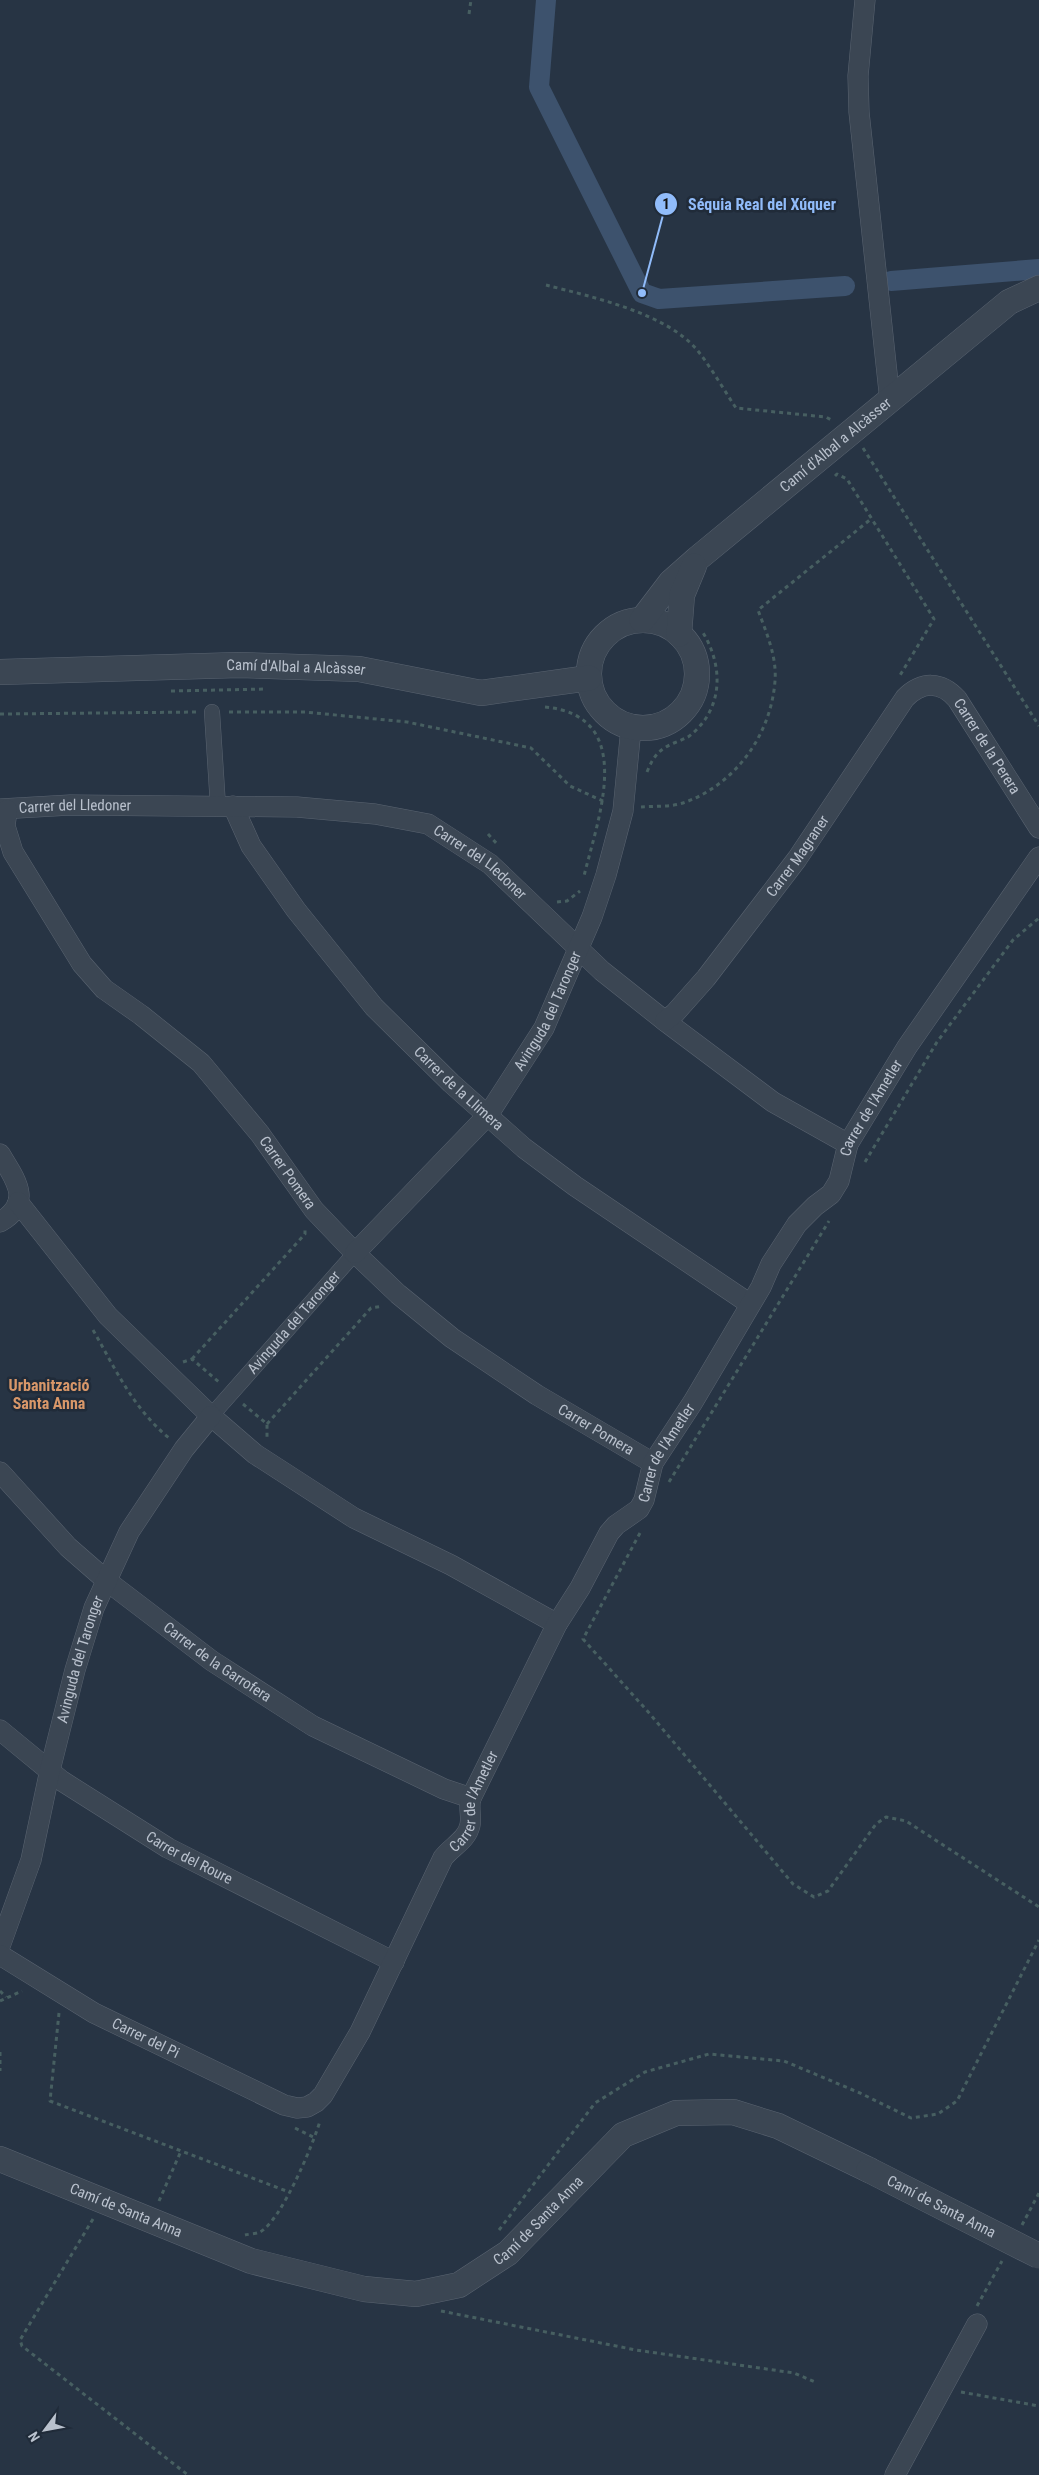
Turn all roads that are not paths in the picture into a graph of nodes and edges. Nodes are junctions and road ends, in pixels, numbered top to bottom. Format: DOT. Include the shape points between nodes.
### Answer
graph roads {
  1 [pos="865,0"];
  2 [pos="1039,288"];
  3 [pos="890,401"];
  4 [pos="697,559"];
  5 [pos="642,620"];
  6 [pos="690,632"];
  7 [pos="0,672"];
  8 [pos="589,678"];
  9 [pos="913,692"];
  10 [pos="212,712"];
  11 [pos="630,728"];
  12 [pos="225,806"];
  13 [pos="4,810"];
  14 [pos="1039,828"];
  15 [pos="1039,857"];
  16 [pos="579,948"];
  17 [pos="666,1021"];
  18 [pos="488,1115"];
  19 [pos="848,1144"];
  20 [pos="0,1154"];
  21 [pos="18,1202"];
  22 [pos="0,1222"];
  23 [pos="355,1253"];
  24 [pos="750,1304"];
  25 [pos="211,1416"];
  26 [pos="652,1463"];
  27 [pos="0,1472"];
  28 [pos="107,1581"];
  29 [pos="557,1624"];
  30 [pos="0,1730"];
  31 [pos="50,1770"];
  32 [pos="471,1798"];
  33 [pos="0,1946"];
  34 [pos="0,1955"];
  35 [pos="394,1962"];
  36 [pos="297,2108"];
  37 [pos="4,2159"];
  38 [pos="1039,2256"];
  39 [pos="977,2324"];
  40 [pos="895,2475"];
  1 -- 3 [label="street" via="858,76 859,112"];
  2 -- 3 [label="street, Camí d'Albal a Alcàsser" via="1009,302"];
  3 -- 4 [label="street, Camí d'Albal a Alcàsser"];
  4 -- 5 [label="street" via="671,582"];
  4 -- 6 [label="street, Camí d'Albal a Alcàsser" via="682,595"];
  5 -- 6 [label="street"];
  5 -- 8 [label="street" via="625,623 610,631 598,644 590,660"];
  6 -- 11 [label="street" via="697,682 691,700 681,714 666,724 649,729"];
  7 -- 8 [label="street, Camí d'Albal a Alcàsser" via="239,665 359,670 481,693"];
  8 -- 11 [label="street" via="592,695 601,710"];
  9 -- 14 [label="street, Carrer de la Perera" via="942,686 957,698"];
  9 -- 17 [label="street, Carrer Magraner" via="796,858 706,978"];
  10 -- 12 [label="street"];
  11 -- 16 [label="street, Avinguda del Taronger" via="631,802"];
  12 -- 13 [label="street, Carrer del Lledoner" via="70,805"];
  12 -- 16 [label="street, Carrer del Lledoner" via="297,807 375,814 428,824 490,864"];
  12 -- 18 [label="street, Carrer de la Llimera" via="296,910 374,1007"];
  13 -- 23 [label="street, Carrer Pomera" via="13,852 82,964 104,989 201,1063 260,1134 314,1210"];
  15 -- 19 [label="street, Carrer de l'Ametler" via="913,1038"];
  16 -- 17 [label="street, Carrer del Lledoner" via="602,971"];
  16 -- 18 [label="street, Avinguda del Taronger" via="544,1028"];
  17 -- 19 [label="street, Carrer del Lledoner" via="773,1102"];
  18 -- 23 [label="street, Avinguda del Taronger"];
  18 -- 24 [label="street, Carrer de la Llimera" via="524,1148 575,1186"];
  19 -- 24 [label="street, Carrer de l'Ametler" via="839,1181 831,1194 797,1224"];
  20 -- 21 [label="street" via="17,1182"];
  21 -- 22 [label="street" via="14,1211"];
  21 -- 25 [label="street" via="108,1316"];
  23 -- 25 [label="street, Avinguda del Taronger"];
  23 -- 26 [label="street, Carrer Pomera" via="452,1338 536,1395"];
  24 -- 26 [label="street, Carrer de l'Ametler" via="693,1402"];
  25 -- 28 [label="street, Avinguda del Taronger" via="184,1449 129,1532"];
  25 -- 29 [label="street" via="255,1454 354,1518 451,1565"];
  26 -- 29 [label="street, Carrer de l'Ametler" via="639,1509 609,1533"];
  27 -- 28 [label="street, Carrer de la Garrofera" via="68,1547"];
  28 -- 31 [label="street, Avinguda del Taronger" via="94,1608 80,1653"];
  28 -- 32 [label="street, Carrer de la Garrofera" via="212,1661 313,1726 444,1789"];
  29 -- 32 [label="street, Carrer de l'Ametler"];
  30 -- 31 [label="street, Carrer del Roure"];
  31 -- 33 [label="street, Avinguda del Taronger" via="31,1860"];
  31 -- 35 [label="street, Carrer del Roure" via="62,1781 168,1848"];
  32 -- 35 [label="street, Carrer de l'Ametler" via="468,1807 470,1827 443,1858"];
  34 -- 36 [label="street, Carrer del Pi" via="94,2012 284,2105"];
  35 -- 36 [label="street, Carrer de l'Ametler" via="360,2032 323,2095 316,2102"];
  37 -- 38 [label="street, Camí de Santa Anna, bridge" via="251,2261 364,2289 416,2294 458,2285 508,2253 622,2135 676,2113 734,2112 778,2126"];
  39 -- 40 [label="street"];
}
